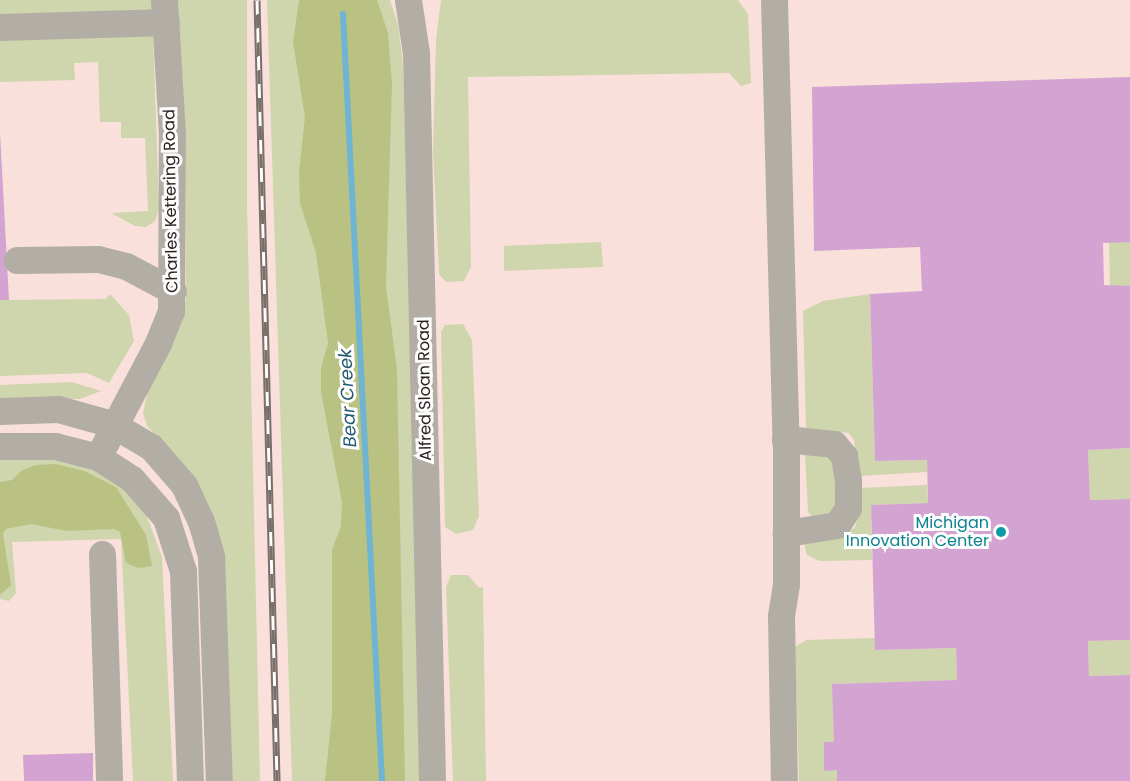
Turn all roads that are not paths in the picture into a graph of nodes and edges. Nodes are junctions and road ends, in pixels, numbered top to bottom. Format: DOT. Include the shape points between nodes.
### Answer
graph roads {
  1 [pos="408,0"];
  2 [pos="774,0"];
  3 [pos="165,11"];
  4 [pos="0,27"];
  5 [pos="17,260"];
  6 [pos="173,291"];
  7 [pos="0,411"];
  8 [pos="112,423"];
  9 [pos="784,439"];
  10 [pos="0,446"];
  11 [pos="98,457"];
  12 [pos="786,533"];
  13 [pos="102,554"];
  14 [pos="109,781"];
  15 [pos="190,781"];
  16 [pos="219,781"];
  17 [pos="432,781"];
  18 [pos="784,781"];
  1 -- 17 [label="lane, Alfred Sloan Road" via="416,53"];
  2 -- 9 [label="lane"];
  3 -- 4 [label="lane"];
  3 -- 6 [label="lane, Charles Kettering Road" via="172,134"];
  5 -- 6 [label="lane" via="98,259 126,266"];
  6 -- 8 [label="lane, Charles Kettering Road" via="165,329"];
  7 -- 8 [label="lane" via="58,409"];
  8 -- 11 [label="lane, Charles Kettering Road"];
  8 -- 16 [label="lane" via="151,447 184,485 201,521 211,557"];
  9 -- 12 [label="lane"];
  9 -- 12 [label="lane" via="834,444 844,456 848,480 848,508 837,525"];
  10 -- 11 [label="lane" via="55,446"];
  11 -- 15 [label="lane" via="148,494 177,542 183,572"];
  12 -- 18 [label="lane" via="781,616"];
  13 -- 14 [label="lane"];
}
